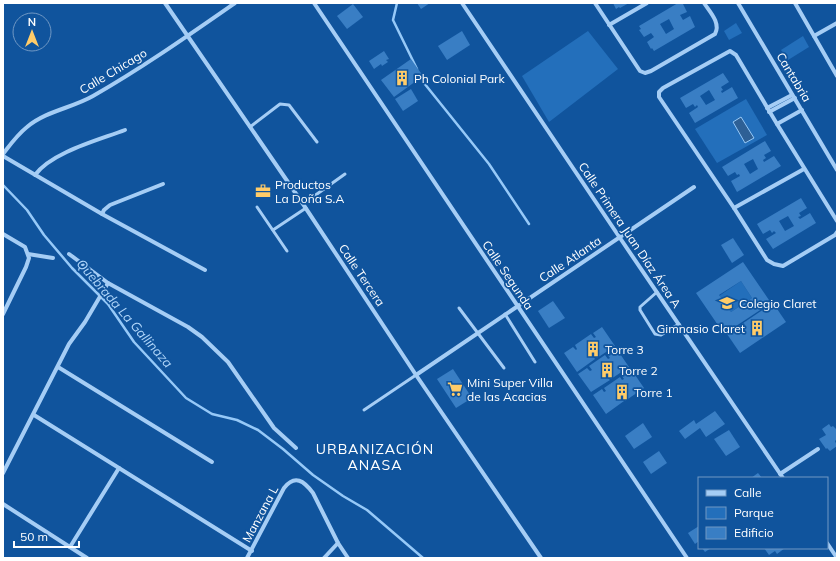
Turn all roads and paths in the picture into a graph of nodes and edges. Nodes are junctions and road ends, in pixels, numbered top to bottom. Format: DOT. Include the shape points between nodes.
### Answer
graph roads {
  1 [pos="165,3"];
  2 [pos="235,3"];
  3 [pos="314,3"];
  4 [pos="462,3"];
  5 [pos="595,3"];
  6 [pos="647,3"];
  7 [pos="704,3"];
  8 [pos="738,3"];
  9 [pos="795,3"];
  10 [pos="837,22"];
  11 [pos="609,25"];
  12 [pos="187,36"];
  13 [pos="814,36"];
  14 [pos="837,76"];
  15 [pos="794,97"];
  16 [pos="768,110"];
  17 [pos="802,110"];
  18 [pos="777,124"];
  19 [pos="250,127"];
  20 [pos="124,130"];
  21 [pos="317,142"];
  22 [pos="3,155"];
  23 [pos="804,169"];
  24 [pos="837,170"];
  25 [pos="345,174"];
  26 [pos="35,175"];
  27 [pos="162,184"];
  28 [pos="694,187"];
  29 [pos="303,204"];
  30 [pos="257,207"];
  31 [pos="306,208"];
  32 [pos="734,208"];
  33 [pos="102,214"];
  34 [pos="837,221"];
  35 [pos="273,230"];
  36 [pos="837,232"];
  37 [pos="3,234"];
  38 [pos="620,238"];
  39 [pos="287,251"];
  40 [pos="28,254"];
  41 [pos="69,254"];
  42 [pos="53,258"];
  43 [pos="205,270"];
  44 [pos="108,283"];
  45 [pos="657,292"];
  46 [pos="517,306"];
  47 [pos="459,308"];
  48 [pos="3,314"];
  49 [pos="505,314"];
  50 [pos="679,324"];
  51 [pos="477,333"];
  52 [pos="536,362"];
  53 [pos="58,366"];
  54 [pos="504,368"];
  55 [pos="416,375"];
  56 [pos="364,410"];
  57 [pos="34,415"];
  58 [pos="296,448"];
  59 [pos="818,449"];
  60 [pos="212,462"];
  61 [pos="119,468"];
  62 [pos="3,473"];
  63 [pos="780,474"];
  64 [pos="782,477"];
  65 [pos="3,504"];
  66 [pos="338,543"];
  67 [pos="828,544"];
  68 [pos="70,547"];
  69 [pos="252,551"];
  70 [pos="87,558"];
  71 [pos="247,558"];
  72 [pos="324,558"];
  73 [pos="348,558"];
  74 [pos="540,558"];
  75 [pos="687,558"];
  76 [pos="837,558"];
  1 -- 12 [label="street, Calle Tercera"];
  2 -- 12 [label="street, Calle Chicago"];
  3 -- 46 [label="street, Calle Segunda"];
  4 -- 38 [label="street, Calle Primera Juan Díaz Área A"];
  5 -- 11 [label="street"];
  6 -- 11 [label="street"];
  7 -- 11 [label="street" via="717,24 718,30 715,34 644,73 640,71"];
  8 -- 15 [label="street, Cantabria"];
  9 -- 13 [label="street"];
  10 -- 13 [label="street"];
  12 -- 19 [label="street, Calle Tercera"];
  12 -- 22 [label="street, Calle Chicago" via="92,96 42,117 28,126"];
  13 -- 14 [label="street"];
  15 -- 16 [label="street"];
  15 -- 17 [label="street, Cantabria"];
  16 -- 18 [label="street"];
  16 -- 32 [label="street" via="736,55 730,51 659,92 659,97"];
  17 -- 18 [label="street"];
  17 -- 24 [label="street, Cantabria"];
  18 -- 23 [label="street"];
  19 -- 21 [label="lane" via="280,104 285,104 289,105"];
  19 -- 29 [label="street, Calle Tercera"];
  20 -- 26 [label="street" via="64,154 46,164"];
  22 -- 26 [label="street"];
  23 -- 32 [label="street"];
  23 -- 34 [label="street"];
  25 -- 29 [label="lane"];
  26 -- 33 [label="street"];
  27 -- 33 [label="street" via="110,205"];
  28 -- 38 [label="street, Calle Atlanta"];
  29 -- 31 [label="street, Calle Tercera"];
  30 -- 35 [label="lane"];
  31 -- 35 [label="lane"];
  31 -- 55 [label="street, Calle Tercera"];
  32 -- 36 [label="street" via="767,260 774,264 783,266"];
  33 -- 43 [label="street"];
  35 -- 39 [label="lane"];
  37 -- 40 [label="street" via="25,247"];
  38 -- 45 [label="street, Calle Primera Juan Díaz Área A"];
  38 -- 46 [label="street, Calle Atlanta"];
  40 -- 42 [label="street"];
  40 -- 48 [label="street" via="26,267"];
  41 -- 44 [label="street"];
  44 -- 53 [label="street"];
  44 -- 58 [label="street" via="202,337 228,362 274,428"];
  45 -- 50 [label="street, Calle Primera Juan Díaz Área A"];
  45 -- 50 [label="lane" via="640,307 654,334 661,335"];
  46 -- 49 [label="street, Calle Atlanta"];
  46 -- 75 [label="street, Calle Segunda"];
  47 -- 51 [label="lane"];
  49 -- 51 [label="street, Calle Atlanta"];
  49 -- 52 [label="lane"];
  50 -- 63 [label="street, Calle Primera Juan Díaz Área A"];
  51 -- 54 [label="lane"];
  51 -- 55 [label="street, Calle Atlanta"];
  53 -- 57 [label="street"];
  53 -- 60 [label="street"];
  55 -- 56 [label="lane"];
  55 -- 74 [label="street, Calle Tercera"];
  57 -- 61 [label="street"];
  57 -- 62 [label="street"];
  59 -- 63 [label="street"];
  61 -- 68 [label="street"];
  61 -- 69 [label="street"];
  63 -- 64 [label="street, Calle Primera Juan Díaz Área A"];
  65 -- 68 [label="street"];
  66 -- 69 [label="street, Manzana L" via="313,493 303,482 293,480 284,488"];
  66 -- 72 [label="street"];
  66 -- 73 [label="street"];
  67 -- 76 [label="street"];
  68 -- 70 [label="street"];
  69 -- 71 [label="street, Manzana L"];
}
